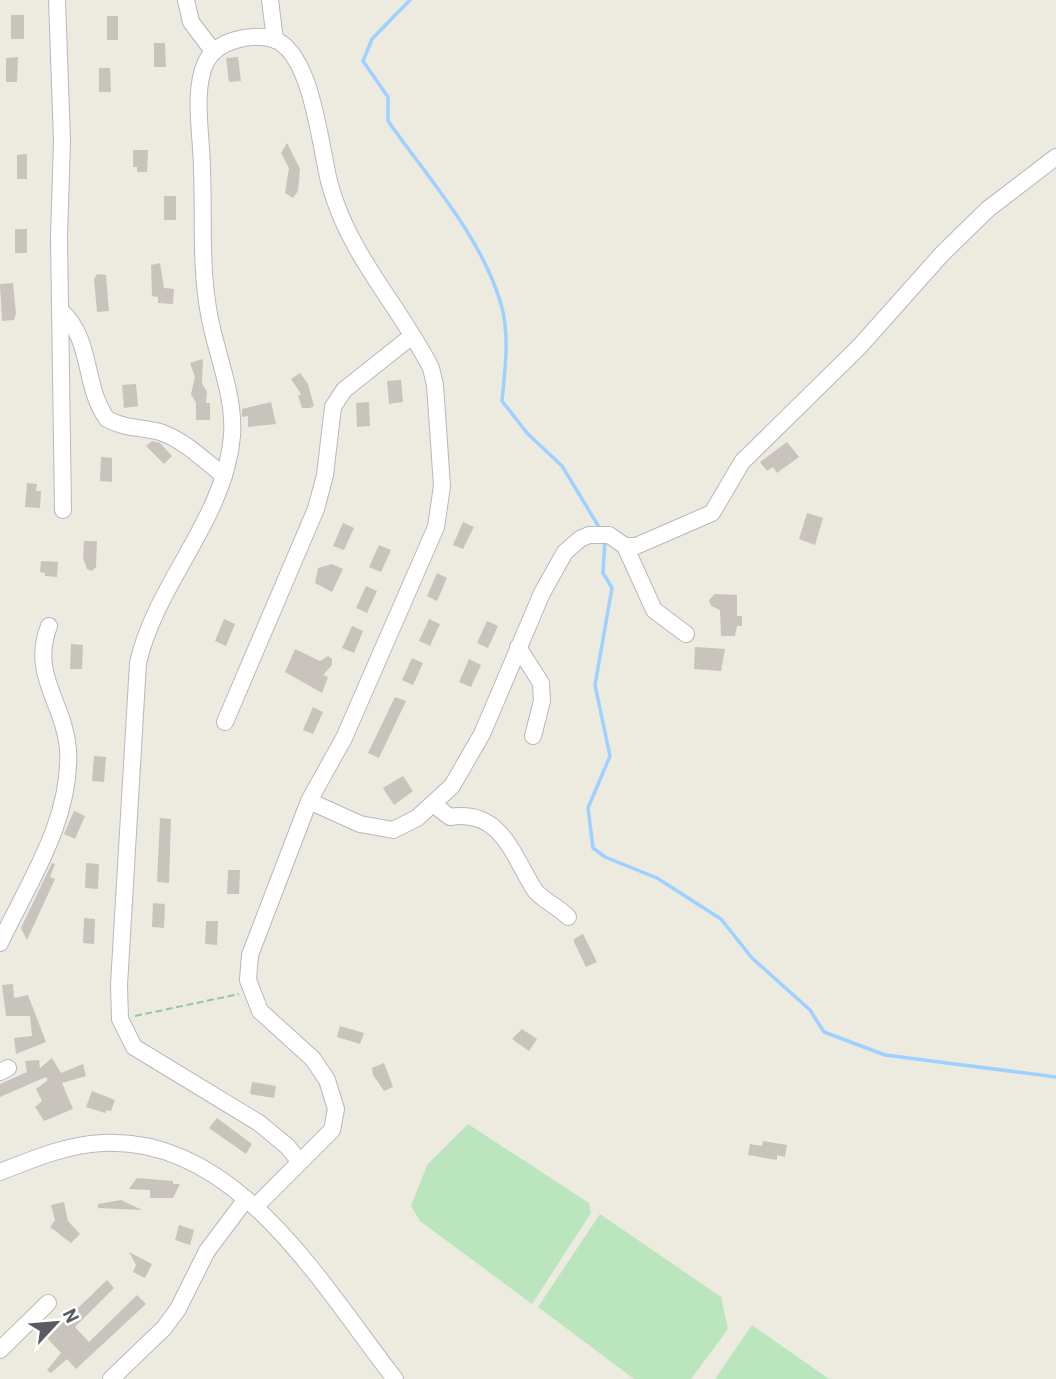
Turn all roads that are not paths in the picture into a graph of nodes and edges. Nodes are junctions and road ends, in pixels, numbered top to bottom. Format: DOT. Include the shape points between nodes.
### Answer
graph roads {
  1 [pos="57,0"];
  2 [pos="186,0"];
  3 [pos="270,0"];
  4 [pos="275,40"];
  5 [pos="213,51"];
  6 [pos="1056,157"];
  7 [pos="61,311"];
  8 [pos="412,336"];
  9 [pos="224,476"];
  10 [pos="63,510"];
  11 [pos="625,546"];
  12 [pos="49,626"];
  13 [pos="686,634"];
  14 [pos="518,647"];
  15 [pos="225,722"];
  16 [pos="533,736"];
  17 [pos="309,802"];
  18 [pos="433,804"];
  19 [pos="568,917"];
  20 [pos="0,943"];
  21 [pos="299,1161"];
  22 [pos="0,1172"];
  23 [pos="251,1202"];
  24 [pos="48,1303"];
  25 [pos="0,1350"];
  26 [pos="111,1379"];
  27 [pos="395,1379"];
  1 -- 7 [label="street"];
  2 -- 5 [label="street" via="191,22"];
  3 -- 4 [label="street"];
  4 -- 5 [label="street" via="243,38"];
  4 -- 8 [label="street" via="300,62 330,183 351,243"];
  5 -- 9 [label="street" via="202,74 200,102 203,261 232,423"];
  6 -- 11 [label="street" via="988,209 942,254 860,346 742,461 712,513 636,546"];
  7 -- 9 [label="street" via="79,333 94,393 107,419 175,438"];
  7 -- 10 [label="street"];
  8 -- 15 [label="street" via="344,390 333,407 316,509"];
  8 -- 17 [label="street" via="431,368 435,385 441,509 344,738"];
  9 -- 21 [label="street" via="155,611 138,663 120,1019 134,1047 259,1123"];
  11 -- 13 [label="street" via="654,610"];
  11 -- 14 [label="street" via="599,534 580,539 565,552"];
  12 -- 20 [label="street" via="41,659 63,723 67,782 60,819"];
  14 -- 16 [label="street" via="541,683 542,701"];
  14 -- 18 [label="street" via="471,757"];
  17 -- 18 [label="street" via="380,830 405,826"];
  17 -- 21 [label="street" via="250,955 248,980 260,1011 313,1059 327,1080 336,1109 332,1130"];
  18 -- 19 [label="street" via="450,817 468,814 482,818 514,851 537,892"];
  21 -- 23 [label="street"];
  22 -- 23 [label="street" via="64,1149 129,1144 154,1147 202,1165"];
  23 -- 26 [label="street" via="207,1251 164,1328"];
  23 -- 27 [label="street"];
  24 -- 25 [label="street"];
}
